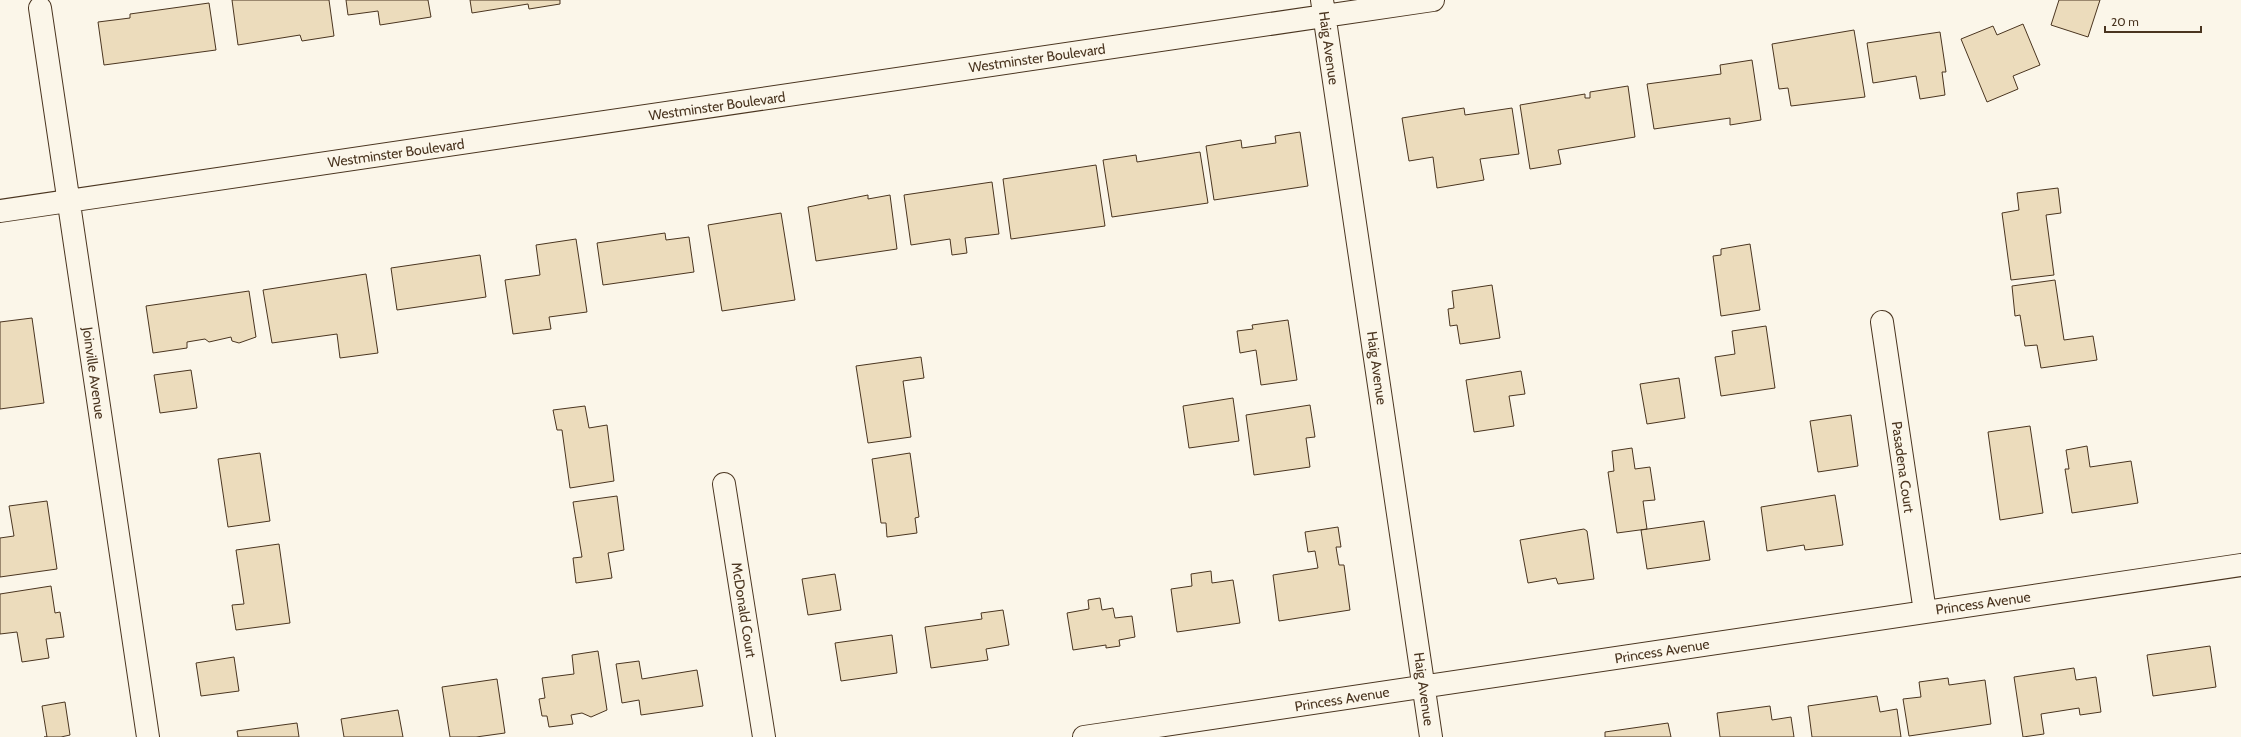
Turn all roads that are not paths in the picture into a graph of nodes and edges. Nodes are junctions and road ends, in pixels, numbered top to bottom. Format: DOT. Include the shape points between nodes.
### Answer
graph roads {
  1 [pos="1433,0"];
  2 [pos="40,8"];
  3 [pos="1324,8"];
  4 [pos="69,201"];
  5 [pos="0,211"];
  6 [pos="1882,322"];
  7 [pos="724,484"];
  8 [pos="2241,565"];
  9 [pos="1925,612"];
  10 [pos="1423,686"];
  11 [pos="148,737"];
  12 [pos="764,737"];
  13 [pos="1084,737"];
  14 [pos="1431,737"];
  1 -- 3 [label="street, Westminster Boulevard"];
  2 -- 4 [label="street, Joinville Avenue"];
  3 -- 4 [label="street, Westminster Boulevard"];
  3 -- 10 [label="street, Haig Avenue"];
  4 -- 5 [label="street, Westminster Boulevard"];
  4 -- 11 [label="street, Joinville Avenue"];
  6 -- 9 [label="street, Pasadena Court"];
  7 -- 12 [label="street, McDonald Court"];
  8 -- 9 [label="street, Princess Avenue"];
  9 -- 10 [label="street, Princess Avenue"];
  10 -- 13 [label="street, Princess Avenue"];
  10 -- 14 [label="street, Haig Avenue"];
}
